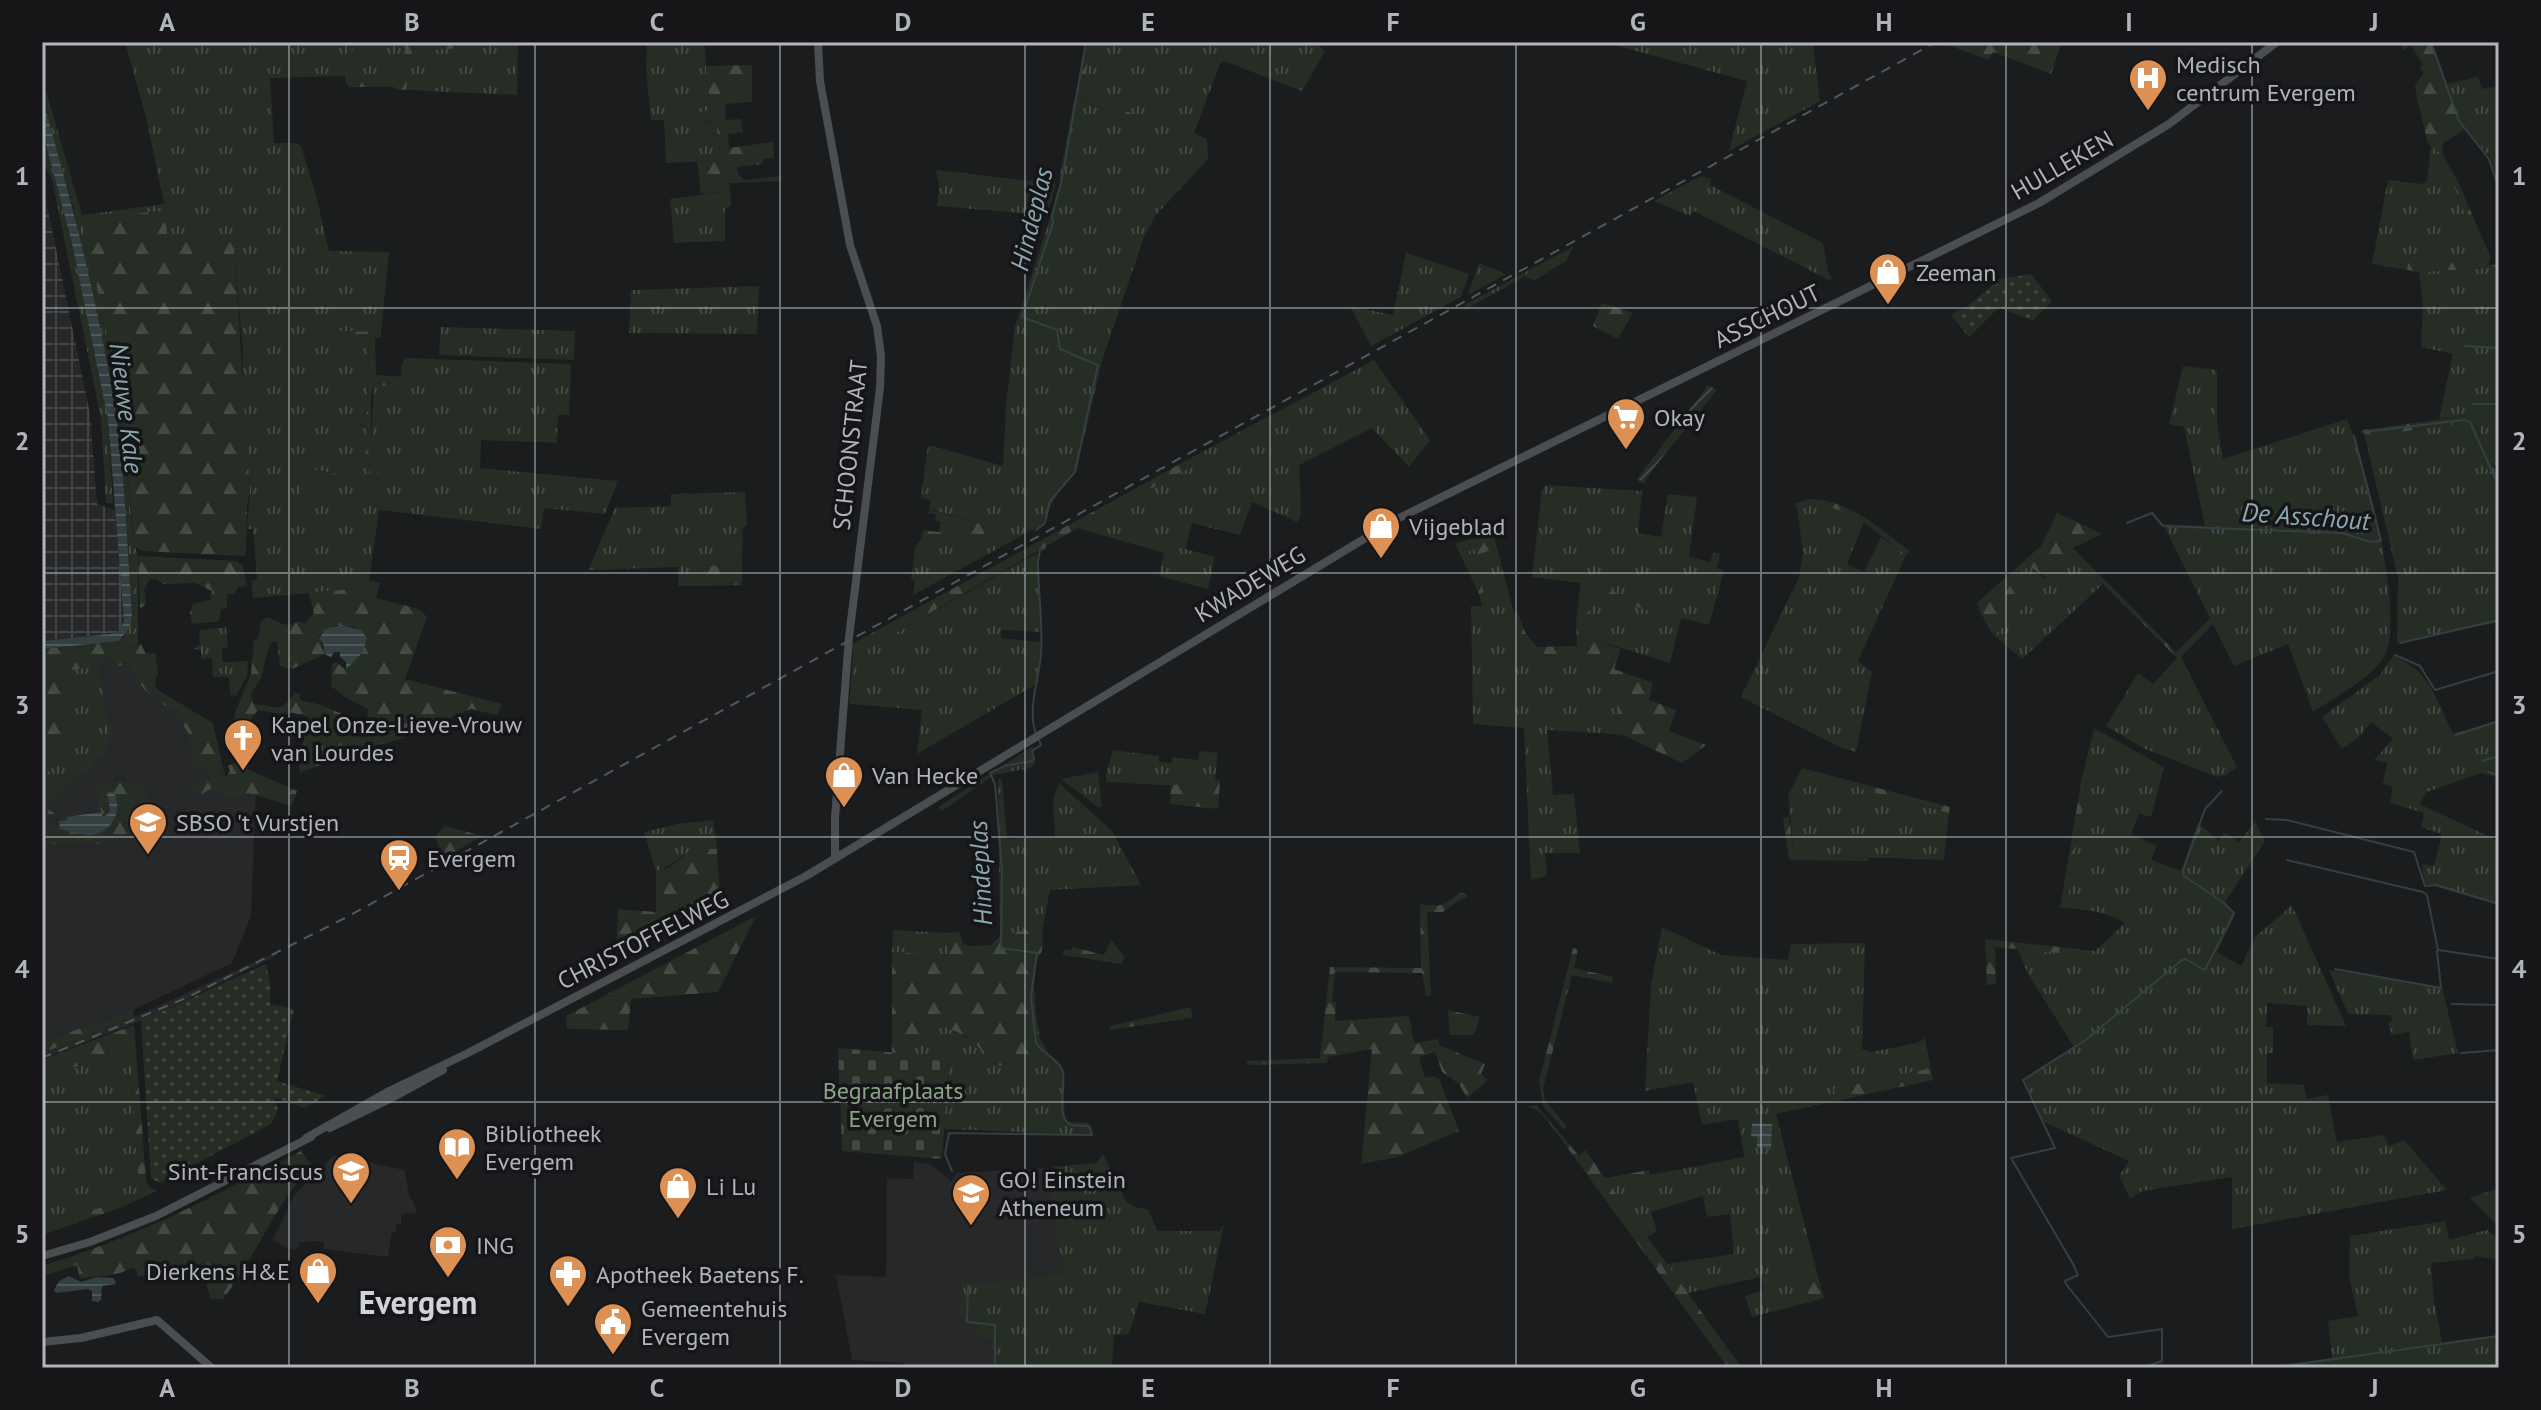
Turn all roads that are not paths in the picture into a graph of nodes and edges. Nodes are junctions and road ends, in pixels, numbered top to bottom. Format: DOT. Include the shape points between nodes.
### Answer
graph roads {
  1 [pos="818,42"];
  2 [pos="2277,42"];
  3 [pos="1851,297"];
  4 [pos="1700,370"];
  5 [pos="835,858"];
  6 [pos="42,1256"];
  7 [pos="42,1342"];
  8 [pos="212,1368"];
  1 -- 5 [label="main road, SCHOONSTRAAT" via="843,210 881,356 849,637"];
  2 -- 3 [label="main road, HULLEKEN" via="2194,107 2102,166"];
  3 -- 4 [label="main road, ASSCHOUT"];
  4 -- 5 [label="main road, KWADEWEG" via="1397,519"];
  5 -- 6 [label="main road, CHRISTOFFELWEG" via="156,1216"];
  7 -- 8 [label="main road" via="157,1320"];
}
